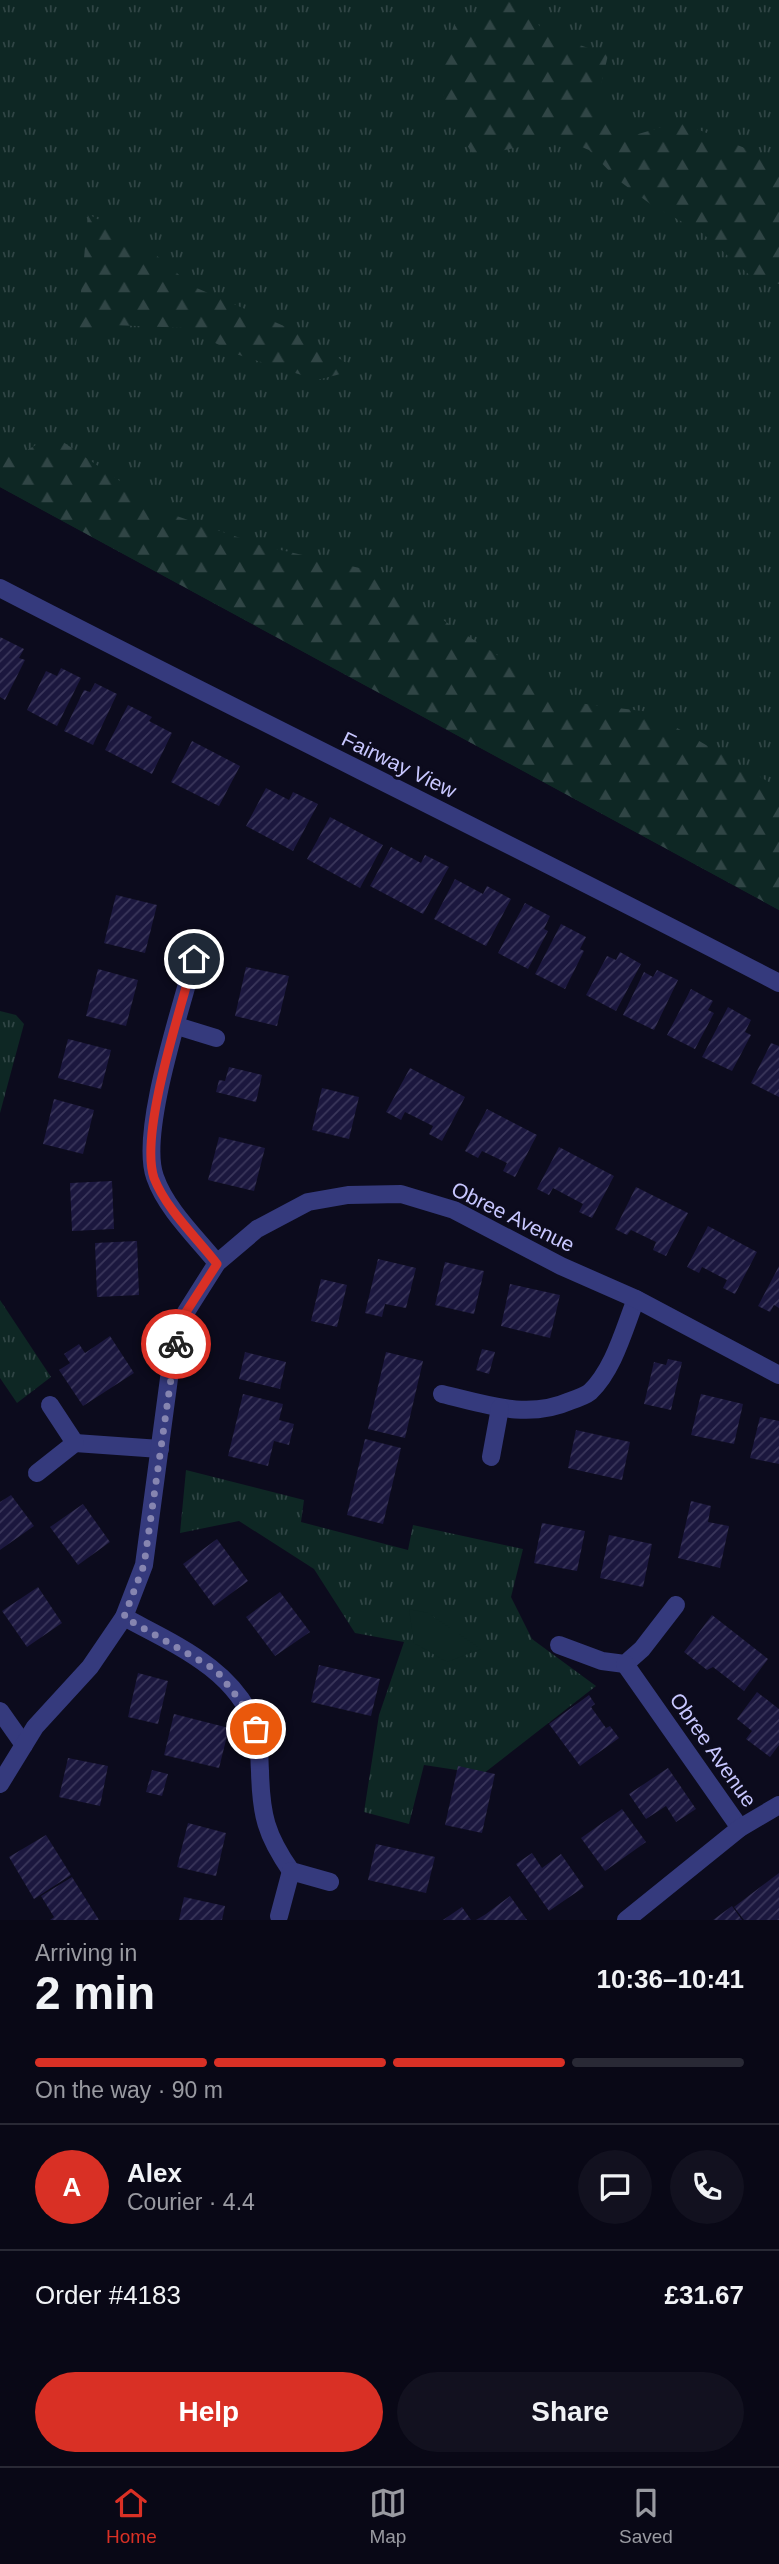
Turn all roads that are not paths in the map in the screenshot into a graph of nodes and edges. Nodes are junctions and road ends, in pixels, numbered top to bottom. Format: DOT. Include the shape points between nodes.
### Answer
graph roads {
  1 [pos="0,588"];
  2 [pos="194,959"];
  3 [pos="779,983"];
  4 [pos="177,1027"];
  5 [pos="216,1038"];
  6 [pos="217,1264"];
  7 [pos="636,1299"];
  8 [pos="779,1376"];
  9 [pos="442,1394"];
  10 [pos="50,1405"];
  11 [pos="500,1408"];
  12 [pos="75,1443"];
  13 [pos="160,1449"];
  14 [pos="491,1457"];
  15 [pos="37,1473"];
  16 [pos="676,1605"];
  17 [pos="124,1617"];
  18 [pos="559,1645"];
  19 [pos="625,1664"];
  20 [pos="0,1711"];
  21 [pos="24,1745"];
  22 [pos="0,1784"];
  23 [pos="779,1805"];
  24 [pos="740,1828"];
  25 [pos="291,1871"];
  26 [pos="330,1882"];
  27 [pos="653,1912"];
  28 [pos="279,1916"];
  29 [pos="626,1920"];
  1 -- 3 [label="street, Fairway View"];
  2 -- 4 [label="street"];
  4 -- 5 [label="street"];
  4 -- 6 [label="street" via="153,1120 150,1150 155,1178 171,1206"];
  6 -- 7 [label="street, Obree Avenue" via="257,1229 308,1202 348,1195 401,1194 454,1210"];
  6 -- 13 [label="street, Obree Avenue" via="186,1312 172,1356"];
  7 -- 8 [label="street, Obree Avenue"];
  7 -- 11 [label="street" via="609,1364 589,1393 533,1411"];
  9 -- 11 [label="street"];
  10 -- 12 [label="street"];
  11 -- 14 [label="street"];
  12 -- 13 [label="street"];
  12 -- 15 [label="street"];
  13 -- 17 [label="street, Obree Avenue" via="144,1565"];
  16 -- 19 [label="street"];
  17 -- 21 [label="street, Obree Avenue" via="90,1667"];
  17 -- 25 [label="street" via="216,1670 241,1702 256,1729 261,1812 271,1842"];
  18 -- 19 [label="street"];
  19 -- 24 [label="street, Obree Avenue"];
  20 -- 21 [label="street"];
  21 -- 22 [label="street, Obree Avenue"];
  23 -- 24 [label="street, Obree Avenue"];
  24 -- 27 [label="street, Obree Avenue"];
  25 -- 26 [label="street"];
  25 -- 28 [label="street"];
  27 -- 29 [label="street, Obree Avenue"];
}
